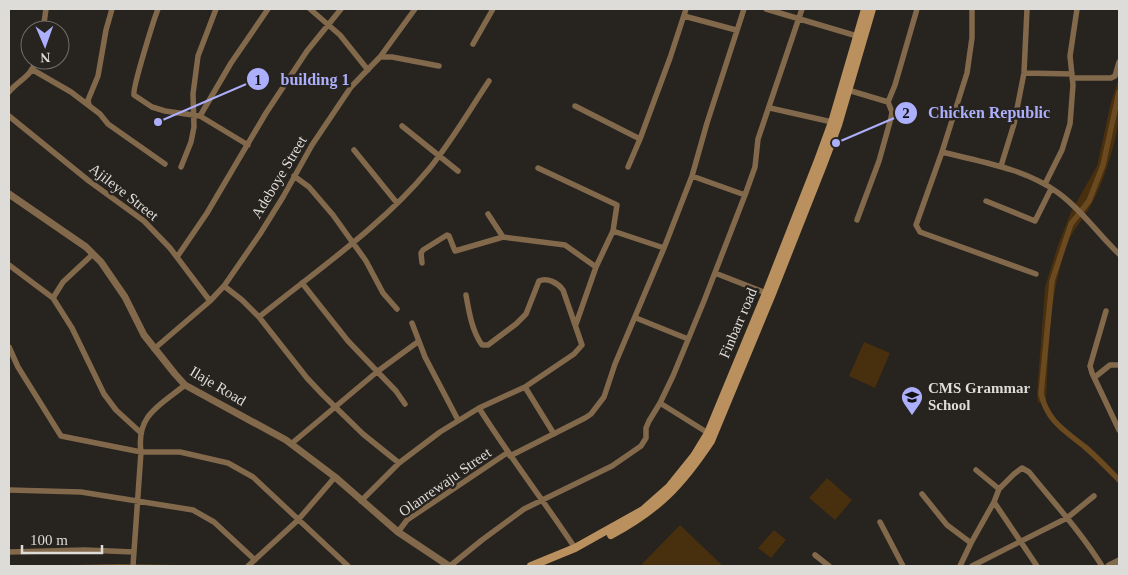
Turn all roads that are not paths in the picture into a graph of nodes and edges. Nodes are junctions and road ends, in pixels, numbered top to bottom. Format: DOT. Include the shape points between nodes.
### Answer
graph roads {
  1 [pos="112,9"];
  2 [pos="158,9"];
  3 [pos="216,9"];
  4 [pos="268,9"];
  5 [pos="310,9"];
  6 [pos="341,9"];
  7 [pos="416,9"];
  8 [pos="493,9"];
  9 [pos="686,9"];
  10 [pos="744,9"];
  11 [pos="766,9"];
  12 [pos="802,9"];
  13 [pos="865,9"];
  14 [pos="872,9"];
  15 [pos="917,9"];
  16 [pos="972,9"];
  17 [pos="1027,9"];
  18 [pos="1077,9"];
  19 [pos="684,16"];
  20 [pos="799,19"];
  21 [pos="328,25"];
  22 [pos="736,30"];
  23 [pos="857,36"];
  24 [pos="473,44"];
  25 [pos="380,57"];
  26 [pos="1119,62"];
  27 [pos="439,66"];
  28 [pos="33,70"];
  29 [pos="368,70"];
  30 [pos="1024,73"];
  31 [pos="1072,76"];
  32 [pos="489,81"];
  33 [pos="848,90"];
  34 [pos="9,92"];
  35 [pos="888,102"];
  36 [pos="89,105"];
  37 [pos="575,106"];
  38 [pos="770,108"];
  39 [pos="9,116"];
  40 [pos="198,116"];
  41 [pos="832,122"];
  42 [pos="402,126"];
  43 [pos="640,138"];
  44 [pos="248,145"];
  45 [pos="354,150"];
  46 [pos="942,152"];
  47 [pos="440,156"];
  48 [pos="165,164"];
  49 [pos="820,164"];
  50 [pos="1002,166"];
  51 [pos="181,167"];
  52 [pos="628,167"];
  53 [pos="538,168"];
  54 [pos="458,171"];
  55 [pos="294,176"];
  56 [pos="692,176"];
  57 [pos="1045,184"];
  58 [pos="1051,188"];
  59 [pos="9,194"];
  60 [pos="745,195"];
  61 [pos="986,201"];
  62 [pos="397,203"];
  63 [pos="488,214"];
  64 [pos="857,220"];
  65 [pos="613,231"];
  66 [pos="503,238"];
  67 [pos="353,243"];
  68 [pos="1119,244"];
  69 [pos="664,248"];
  70 [pos="1114,249"];
  71 [pos="93,254"];
  72 [pos="1119,254"];
  73 [pos="177,257"];
  74 [pos="422,263"];
  75 [pos="9,265"];
  76 [pos="596,267"];
  77 [pos="716,272"];
  78 [pos="1036,274"];
  79 [pos="302,283"];
  80 [pos="224,286"];
  81 [pos="766,293"];
  82 [pos="466,295"];
  83 [pos="53,298"];
  84 [pos="210,301"];
  85 [pos="397,309"];
  86 [pos="1106,311"];
  87 [pos="259,317"];
  88 [pos="636,318"];
  89 [pos="412,323"];
  90 [pos="576,324"];
  91 [pos="688,338"];
  92 [pos="419,341"];
  93 [pos="9,347"];
  94 [pos="154,350"];
  95 [pos="1118,366"];
  96 [pos="378,371"];
  97 [pos="1095,377"];
  98 [pos="185,385"];
  99 [pos="525,387"];
  100 [pos="660,403"];
  101 [pos="405,404"];
  102 [pos="335,407"];
  103 [pos="479,408"];
  104 [pos="458,420"];
  105 [pos="1119,430"];
  106 [pos="140,432"];
  107 [pos="708,433"];
  108 [pos="554,434"];
  109 [pos="291,444"];
  110 [pos="141,452"];
  111 [pos="509,454"];
  112 [pos="399,464"];
  113 [pos="976,470"];
  114 [pos="335,477"];
  115 [pos="999,489"];
  116 [pos="9,490"];
  117 [pos="922,494"];
  118 [pos="1094,496"];
  119 [pos="138,500"];
  120 [pos="543,500"];
  121 [pos="361,501"];
  122 [pos="994,502"];
  123 [pos="1067,518"];
  124 [pos="298,520"];
  125 [pos="880,522"];
  126 [pos="398,532"];
  127 [pos="1022,541"];
  128 [pos="971,543"];
  129 [pos="575,548"];
  130 [pos="9,552"];
  131 [pos="134,554"];
  132 [pos="815,555"];
  133 [pos="1119,561"];
  134 [pos="251,564"];
  135 [pos="133,566"];
  136 [pos="348,566"];
  137 [pos="450,566"];
  138 [pos="531,566"];
  139 [pos="544,566"];
  140 [pos="829,566"];
  141 [pos="903,566"];
  142 [pos="960,566"];
  143 [pos="972,566"];
  144 [pos="1037,566"];
  145 [pos="1102,566"];
  146 [pos="1109,566"];
  1 -- 36 [label="street"];
  2 -- 40 [label="street" via="133,92 152,107"];
  3 -- 40 [label="street" via="196,66 193,94"];
  4 -- 40 [label="street"];
  5 -- 21 [label="street"];
  6 -- 21 [label="street"];
  7 -- 25 [label="street, Adeboye Street"];
  8 -- 24 [label="street"];
  9 -- 19 [label="street"];
  10 -- 22 [label="street, Olanrewaju Street"];
  11 -- 20 [label="street"];
  12 -- 20 [label="street"];
  13 -- 23 [label="main road, Finbarr road"];
  14 -- 33 [label="main road, Finbarr road"];
  15 -- 35 [label="street"];
  16 -- 46 [label="street" via="970,60"];
  17 -- 30 [label="street"];
  18 -- 31 [label="street" via="1070,56"];
  19 -- 22 [label="street"];
  19 -- 43 [label="street"];
  20 -- 23 [label="street"];
  20 -- 38 [label="street"];
  21 -- 29 [label="street" via="349,44"];
  21 -- 44 [label="street" via="307,51"];
  22 -- 56 [label="street, Olanrewaju Street"];
  23 -- 41 [label="main road, Finbarr road"];
  25 -- 27 [label="street"];
  25 -- 29 [label="street, Adeboye Street"];
  26 -- 31 [label="street" via="1111,78"];
  28 -- 34 [label="street"];
  28 -- 36 [label="street"];
  29 -- 55 [label="street, Adeboye Street" via="346,93"];
  30 -- 31 [label="street"];
  30 -- 50 [label="street"];
  31 -- 57 [label="street" via="1070,124 1062,150"];
  32 -- 47 [label="street"];
  33 -- 35 [label="street"];
  33 -- 49 [label="main road, Finbarr road"];
  35 -- 64 [label="street" via="891,118"];
  36 -- 48 [label="street" via="108,124"];
  37 -- 43 [label="street"];
  38 -- 41 [label="street"];
  38 -- 60 [label="street" via="758,139 755,167"];
  39 -- 73 [label="street, Ajileye Street" via="144,221"];
  40 -- 44 [label="street"];
  40 -- 51 [label="street"];
  41 -- 49 [label="main road, Finbarr road"];
  42 -- 47 [label="street"];
  43 -- 52 [label="street"];
  44 -- 73 [label="street"];
  45 -- 62 [label="street"];
  46 -- 50 [label="street"];
  46 -- 78 [label="street" via="917,219 917,229"];
  47 -- 54 [label="street"];
  47 -- 62 [label="street"];
  49 -- 81 [label="main road, Finbarr road"];
  49 -- 139 [label="main road, Finbarr road" via="772,294 711,441 698,460 673,492 645,514 604,538"];
  50 -- 57 [label="street"];
  53 -- 65 [label="street" via="617,205"];
  55 -- 67 [label="street" via="319,198"];
  55 -- 80 [label="street, Adeboye Street"];
  56 -- 60 [label="street"];
  56 -- 69 [label="street, Olanrewaju Street"];
  57 -- 58 [label="street"];
  58 -- 61 [label="street" via="1035,221"];
  58 -- 70 [label="street"];
  59 -- 71 [label="street, Ilaje Road"];
  60 -- 77 [label="street"];
  62 -- 67 [label="street"];
  63 -- 66 [label="street"];
  65 -- 69 [label="street"];
  65 -- 76 [label="street"];
  66 -- 74 [label="street" via="455,251 449,236 444,236 423,250"];
  66 -- 76 [label="street" via="565,245"];
  67 -- 79 [label="street"];
  67 -- 85 [label="street" via="383,293"];
  68 -- 70 [label="street"];
  69 -- 88 [label="street, Olanrewaju Street"];
  70 -- 72 [label="street"];
  71 -- 83 [label="street" via="63,282"];
  71 -- 94 [label="street, Ilaje Road" via="125,297"];
  73 -- 84 [label="street, Ajileye Street"];
  75 -- 83 [label="street"];
  76 -- 90 [label="street"];
  77 -- 81 [label="street"];
  77 -- 91 [label="street"];
  79 -- 87 [label="street"];
  79 -- 96 [label="street" via="348,341"];
  80 -- 84 [label="street, Adeboye Street"];
  80 -- 87 [label="street"];
  81 -- 107 [label="main road, Finbarr road"];
  82 -- 90 [label="street" via="478,338 484,346 521,319 542,279 560,286"];
  83 -- 106 [label="street" via="72,328 104,394"];
  84 -- 94 [label="street, Adeboye Street"];
  86 -- 97 [label="street" via="1090,366"];
  87 -- 102 [label="street" via="307,378"];
  88 -- 91 [label="street"];
  88 -- 108 [label="street, Olanrewaju Street" via="604,398 591,414"];
  89 -- 92 [label="street"];
  90 -- 99 [label="street" via="582,342 580,348"];
  91 -- 100 [label="street"];
  92 -- 96 [label="street"];
  92 -- 104 [label="street"];
  93 -- 110 [label="street" via="61,436"];
  94 -- 98 [label="street, Ilaje Road"];
  95 -- 97 [label="street" via="1110,365"];
  96 -- 101 [label="street"];
  96 -- 102 [label="street"];
  97 -- 105 [label="street"];
  98 -- 106 [label="street" via="151,412"];
  98 -- 109 [label="street, Ilaje Road"];
  99 -- 103 [label="street"];
  99 -- 108 [label="street"];
  100 -- 107 [label="street"];
  100 -- 120 [label="street" via="649,421 641,446 612,466"];
  102 -- 109 [label="street"];
  102 -- 112 [label="street"];
  103 -- 104 [label="street"];
  103 -- 111 [label="street"];
  104 -- 112 [label="street"];
  106 -- 110 [label="street"];
  107 -- 129 [label="main road, Finbarr road" via="669,488 628,520"];
  108 -- 111 [label="street, Olanrewaju Street"];
  109 -- 114 [label="street, Ilaje Road"];
  110 -- 119 [label="street"];
  110 -- 124 [label="street" via="180,452 228,463 253,478"];
  111 -- 120 [label="street"];
  111 -- 126 [label="street, Olanrewaju Street" via="407,520"];
  112 -- 121 [label="street"];
  113 -- 115 [label="street"];
  114 -- 121 [label="street, Ilaje Road"];
  114 -- 124 [label="street"];
  115 -- 122 [label="street"];
  115 -- 123 [label="street" via="1022,468 1029,472"];
  116 -- 119 [label="street" via="81,492"];
  117 -- 128 [label="street" via="947,525"];
  118 -- 123 [label="street"];
  119 -- 131 [label="street"];
  119 -- 134 [label="street" via="193,510 214,522"];
  120 -- 129 [label="street"];
  120 -- 137 [label="street" via="517,514"];
  121 -- 126 [label="street, Ilaje Road"];
  122 -- 127 [label="street"];
  122 -- 128 [label="street"];
  123 -- 127 [label="street"];
  123 -- 145 [label="street"];
  124 -- 134 [label="street"];
  124 -- 136 [label="street"];
  125 -- 141 [label="street"];
  126 -- 137 [label="street, Ilaje Road"];
  127 -- 143 [label="street"];
  127 -- 144 [label="street"];
  128 -- 142 [label="street"];
  129 -- 138 [label="main road, Finbarr road"];
  130 -- 131 [label="street" via="85,550"];
  131 -- 135 [label="street"];
  132 -- 140 [label="street"];
  133 -- 146 [label="street"];
}
